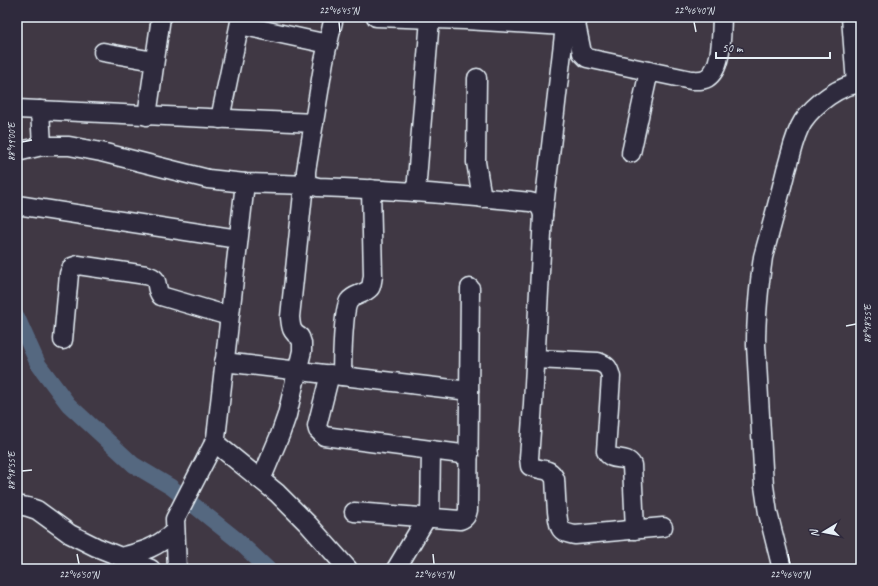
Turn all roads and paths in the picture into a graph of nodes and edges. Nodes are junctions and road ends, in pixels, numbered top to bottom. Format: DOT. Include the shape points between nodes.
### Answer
graph roads {
  1 [pos="161,17"];
  2 [pos="334,17"];
  3 [pos="376,17"];
  4 [pos="714,17"];
  5 [pos="723,17"];
  6 [pos="851,17"];
  7 [pos="430,19"];
  8 [pos="465,19"];
  9 [pos="240,21"];
  10 [pos="574,22"];
  11 [pos="328,44"];
  12 [pos="103,52"];
  13 [pos="154,61"];
  14 [pos="649,71"];
  15 [pos="477,78"];
  16 [pos="858,84"];
  17 [pos="17,109"];
  18 [pos="40,110"];
  19 [pos="148,116"];
  20 [pos="220,119"];
  21 [pos="314,123"];
  22 [pos="42,146"];
  23 [pos="17,152"];
  24 [pos="630,153"];
  25 [pos="245,183"];
  26 [pos="307,185"];
  27 [pos="371,189"];
  28 [pos="416,192"];
  29 [pos="482,198"];
  30 [pos="17,206"];
  31 [pos="543,215"];
  32 [pos="238,239"];
  33 [pos="470,288"];
  34 [pos="230,316"];
  35 [pos="63,340"];
  36 [pos="536,359"];
  37 [pos="224,362"];
  38 [pos="297,370"];
  39 [pos="336,375"];
  40 [pos="469,391"];
  41 [pos="214,442"];
  42 [pos="431,450"];
  43 [pos="468,455"];
  44 [pos="262,480"];
  45 [pos="17,505"];
  46 [pos="354,512"];
  47 [pos="429,517"];
  48 [pos="176,523"];
  49 [pos="663,527"];
  50 [pos="635,530"];
  51 [pos="122,557"];
  52 [pos="152,569"];
  53 [pos="176,569"];
  54 [pos="348,569"];
  55 [pos="396,569"];
  56 [pos="782,569"];
  1 -- 13 [label="street"];
  2 -- 11 [label="street"];
  3 -- 7 [label="street"];
  4 -- 5 [label="street"];
  5 -- 14 [label="street" via="718,63 707,78 691,80"];
  6 -- 16 [label="street"];
  7 -- 8 [label="street"];
  7 -- 28 [label="street"];
  8 -- 10 [label="street"];
  9 -- 11 [label="street"];
  9 -- 20 [label="street"];
  10 -- 14 [label="street" via="582,53 587,58"];
  10 -- 31 [label="street"];
  11 -- 21 [label="street"];
  12 -- 13 [label="street"];
  13 -- 19 [label="street"];
  14 -- 24 [label="street"];
  15 -- 29 [label="street" via="476,162"];
  16 -- 56 [label="street" via="843,88 816,106 803,122 794,140 761,270 756,332 764,486"];
  17 -- 18 [label="street"];
  18 -- 19 [label="street"];
  18 -- 22 [label="street"];
  19 -- 20 [label="street"];
  20 -- 21 [label="street"];
  21 -- 26 [label="street" via="306,171"];
  22 -- 23 [label="street"];
  22 -- 25 [label="street" via="70,146 208,179"];
  25 -- 26 [label="street"];
  25 -- 32 [label="street"];
  26 -- 27 [label="street"];
  26 -- 38 [label="street" via="290,317 291,327 302,343"];
  27 -- 28 [label="street"];
  27 -- 39 [label="street" via="373,276 370,288 352,297 348,302"];
  28 -- 29 [label="street"];
  29 -- 31 [label="street" via="538,204"];
  30 -- 32 [label="street"];
  31 -- 36 [label="street"];
  32 -- 34 [label="street"];
  33 -- 40 [label="street"];
  34 -- 35 [label="street" via="161,296 154,277 78,265 72,267 69,274"];
  34 -- 37 [label="street"];
  36 -- 50 [label="street" via="598,362 605,364 609,369 611,377 606,451 611,457 627,459 632,465"];
  36 -- 50 [label="street" via="530,466 552,473 561,530 575,535"];
  37 -- 38 [label="street"];
  37 -- 41 [label="street"];
  38 -- 39 [label="street"];
  38 -- 44 [label="street" via="284,422"];
  39 -- 40 [label="street"];
  39 -- 42 [label="street" via="317,426 320,434"];
  40 -- 43 [label="street"];
  41 -- 44 [label="street"];
  41 -- 48 [label="street"];
  42 -- 43 [label="street"];
  42 -- 47 [label="street"];
  43 -- 47 [label="street" via="467,515 460,520"];
  44 -- 54 [label="street" via="308,524"];
  45 -- 51 [label="street" via="37,510 70,534"];
  46 -- 47 [label="street"];
  47 -- 55 [label="street"];
  48 -- 51 [label="street" via="163,542 153,548"];
  48 -- 53 [label="street"];
  49 -- 50 [label="street"];
  51 -- 52 [label="street"];
}
